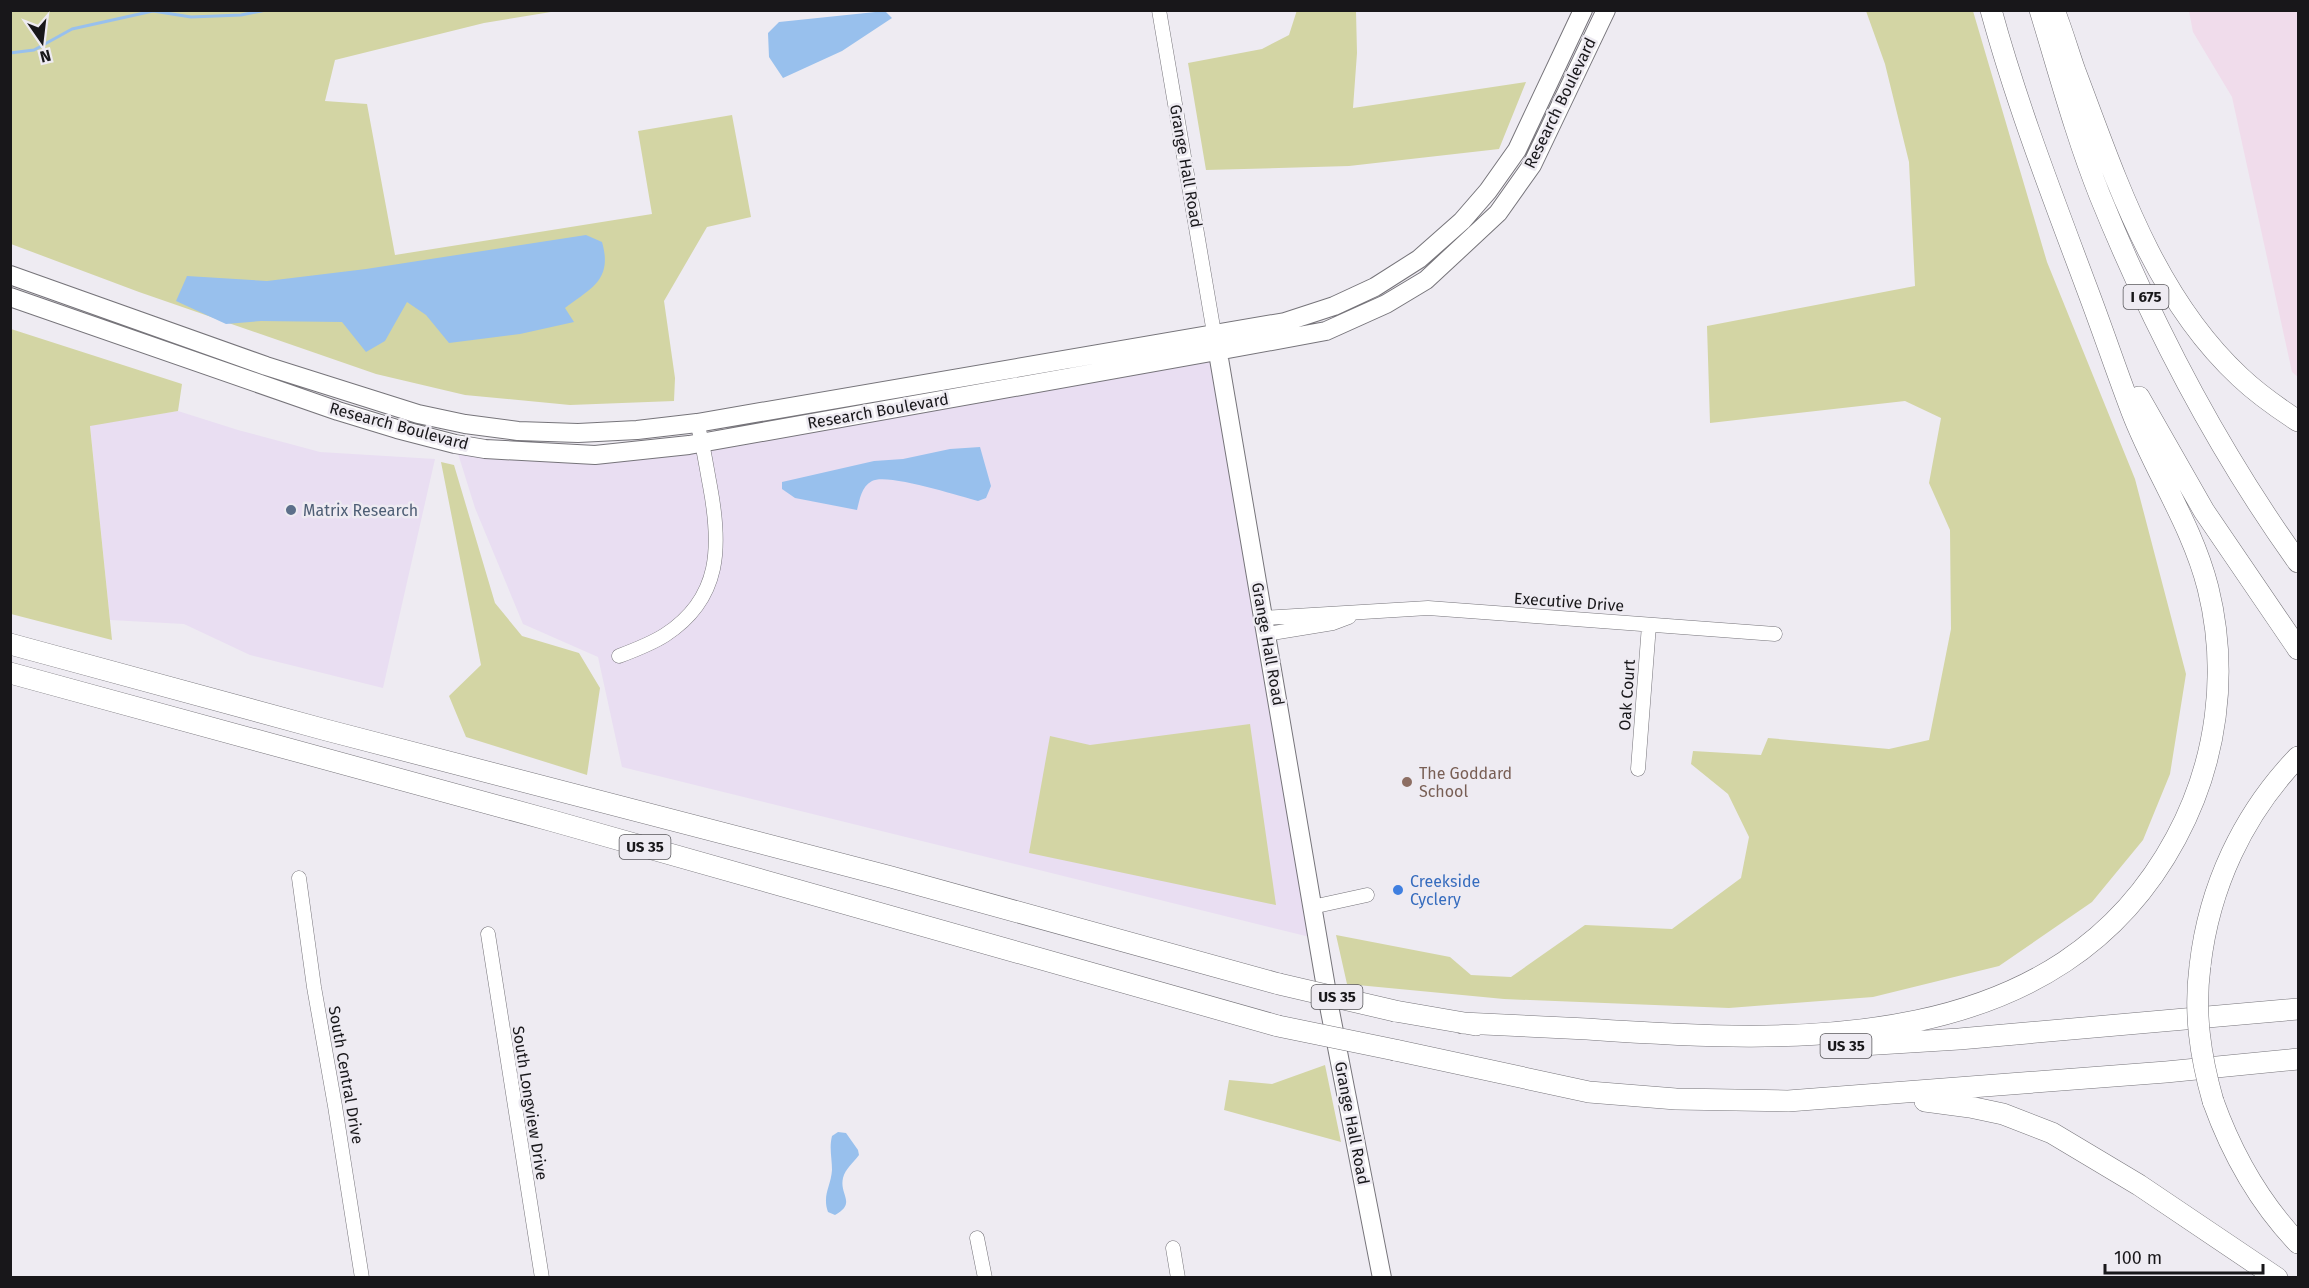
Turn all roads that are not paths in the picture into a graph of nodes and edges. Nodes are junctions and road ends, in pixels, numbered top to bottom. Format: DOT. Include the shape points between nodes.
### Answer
graph roads {
  1 [pos="1159,10"];
  2 [pos="1583,10"];
  3 [pos="1606,10"];
  4 [pos="1991,10"];
  5 [pos="2040,10"];
  6 [pos="2054,10"];
  7 [pos="10,275"];
  8 [pos="2088,291"];
  9 [pos="10,297"];
  10 [pos="1216,342"];
  11 [pos="2298,421"];
  12 [pos="697,423"];
  13 [pos="702,443"];
  14 [pos="2298,560"];
  15 [pos="1649,625"];
  16 [pos="1265,626"];
  17 [pos="1774,634"];
  18 [pos="10,644"];
  19 [pos="2298,649"];
  20 [pos="619,656"];
  21 [pos="10,673"];
  22 [pos="2298,757"];
  23 [pos="1638,769"];
  24 [pos="299,878"];
  25 [pos="1367,895"];
  26 [pos="1312,907"];
  27 [pos="488,934"];
  28 [pos="2298,1009"];
  29 [pos="1462,1023"];
  30 [pos="2298,1048"];
  31 [pos="2298,1059"];
  32 [pos="1473,1067"];
  33 [pos="1889,1094"];
  34 [pos="977,1238"];
  35 [pos="2298,1243"];
  36 [pos="1173,1248"];
  37 [pos="362,1278"];
  38 [pos="542,1278"];
  39 [pos="985,1278"];
  40 [pos="1178,1278"];
  41 [pos="1383,1278"];
  42 [pos="2277,1278"];
  1 -- 10 [label="street, Grange Hall Road"];
  2 -- 10 [label="main road, Research Boulevard" via="1517,150 1462,221 1419,259 1375,287 1334,306"];
  3 -- 10 [label="main road, Research Boulevard" via="1532,165 1498,213 1426,280 1386,304 1326,331"];
  4 -- 8 [label="highway, I 675" via="2033,146"];
  5 -- 14 [label="highway, I 675" via="2100,195 2154,317 2217,439"];
  6 -- 11 [label="highway" via="2116,176 2154,264 2209,345 2246,383"];
  7 -- 12 [label="main road, Research Boulevard" via="266,366 453,422 518,431 578,433"];
  8 -- 19 [label="highway, I 675" via="2138,396 2204,511"];
  8 -- 29 [label="highway" via="2134,416 2198,555 2214,614 2218,647 2216,710 2198,788 2170,849 2126,908 2089,944 2031,981 1952,1012 1876,1029 1834,1034 1687,1036"];
  9 -- 13 [label="main road, Research Boulevard" via="338,411 455,444 595,455"];
  10 -- 12 [label="main road, Research Boulevard"];
  10 -- 13 [label="main road, Research Boulevard"];
  10 -- 16 [label="main road, Grange Hall Road"];
  12 -- 13 [label="street"];
  13 -- 20 [label="street" via="717,528 710,580 681,622 653,642"];
  15 -- 16 [label="street, Executive Drive" via="1428,608 1362,612"];
  15 -- 17 [label="street, Executive Drive"];
  15 -- 23 [label="street, Oak Court"];
  16 -- 26 [label="main road, Grange Hall Road"];
  18 -- 29 [label="highway, US 35, bridge" via="1279,984"];
  21 -- 32 [label="highway, US 35, bridge" via="564,824 1278,1026"];
  22 -- 35 [label="highway, bridge" via="2266,794 2234,846 2210,910 2197,1002 2198,1040 2212,1101 2247,1177"];
  24 -- 37 [label="street, South Central Drive"];
  25 -- 26 [label="street"];
  26 -- 41 [label="main road, Grange Hall Road"];
  27 -- 38 [label="street, South Longview Drive"];
  28 -- 29 [label="highway, US 35" via="1839,1047 1642,1044"];
  30 -- 32 [label="highway, US 35" via="1835,1089 1617,1084"];
  31 -- 33 [label="highway"];
  32 -- 33 [label="highway" via="1589,1092 1676,1099 1788,1101"];
  33 -- 42 [label="highway" via="2003,1114 2052,1133 2129,1179"];
  34 -- 39 [label="street"];
  36 -- 40 [label="street"];
}
